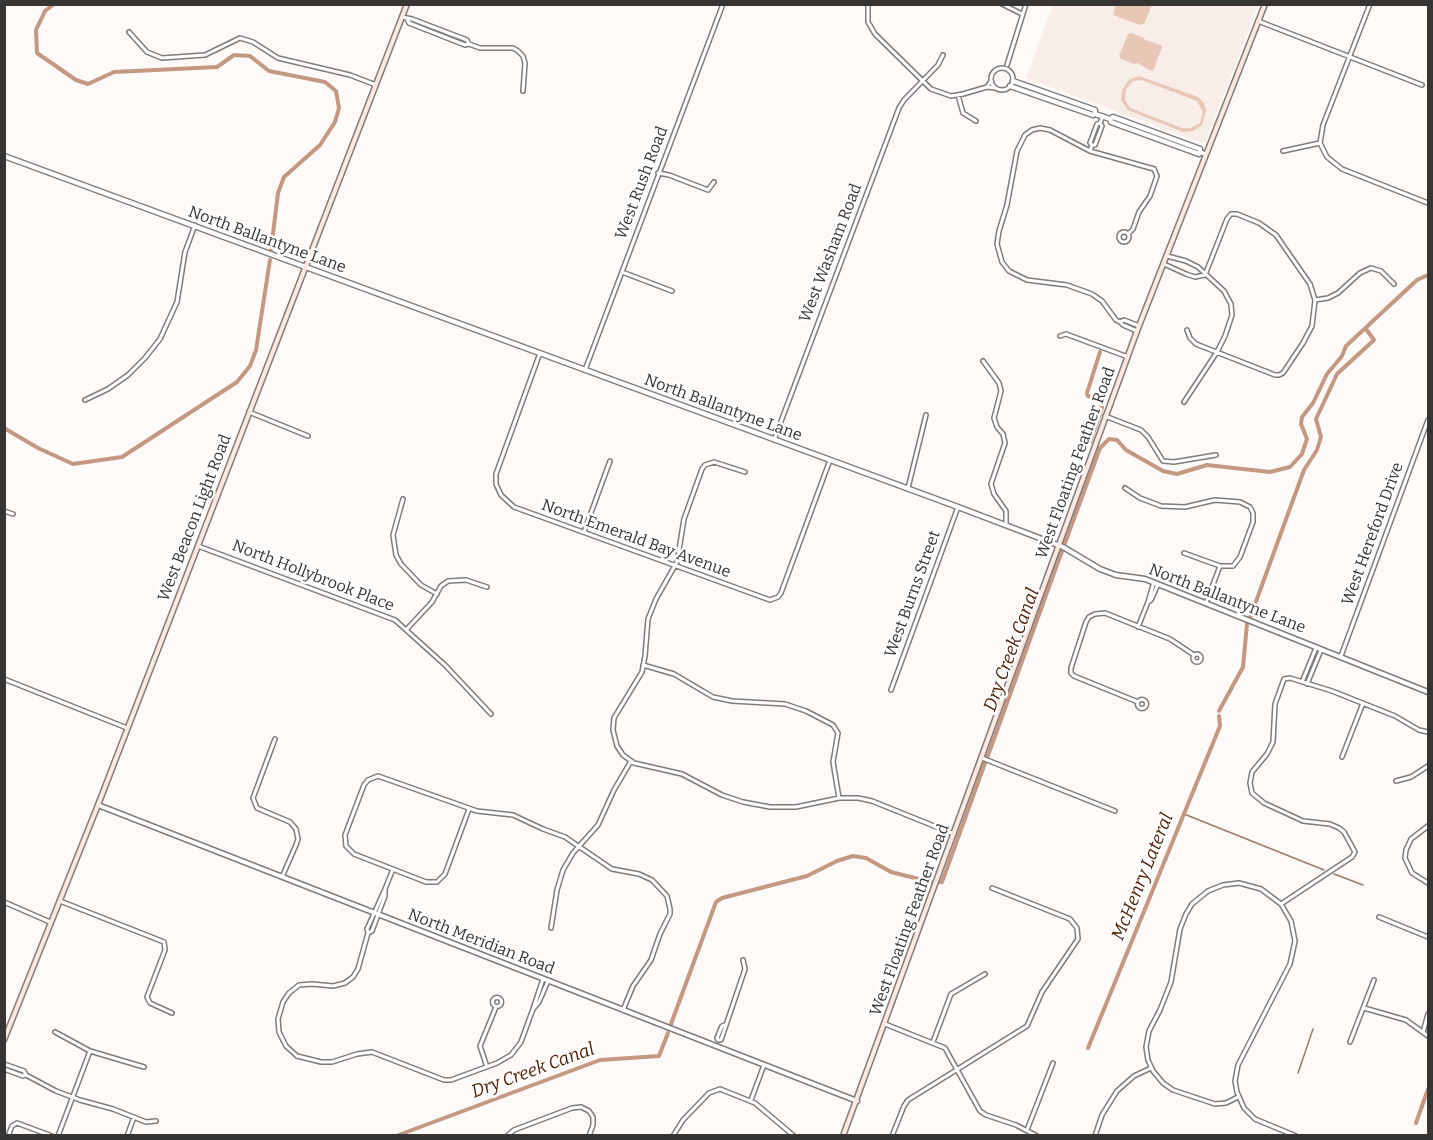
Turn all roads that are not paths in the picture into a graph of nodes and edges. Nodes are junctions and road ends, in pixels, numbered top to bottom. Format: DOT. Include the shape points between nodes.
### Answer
graph roads {
  1 [pos="407,4"];
  2 [pos="723,4"];
  3 [pos="868,4"];
  4 [pos="1002,4"];
  5 [pos="1026,4"];
  6 [pos="1265,4"];
  7 [pos="1370,4"];
  8 [pos="1022,14"];
  9 [pos="405,18"];
  10 [pos="1258,21"];
  11 [pos="129,32"];
  12 [pos="943,56"];
  13 [pos="1349,57"];
  14 [pos="1007,65"];
  15 [pos="1002,68"];
  16 [pos="1008,70"];
  17 [pos="922,81"];
  18 [pos="991,81"];
  19 [pos="1013,81"];
  20 [pos="376,85"];
  21 [pos="1422,85"];
  22 [pos="1010,86"];
  23 [pos="987,87"];
  24 [pos="996,88"];
  25 [pos="523,91"];
  26 [pos="958,95"];
  27 [pos="1095,114"];
  28 [pos="1103,116"];
  29 [pos="976,121"];
  30 [pos="1320,144"];
  31 [pos="1090,151"];
  32 [pos="1283,151"];
  33 [pos="1203,153"];
  34 [pos="4,156"];
  35 [pos="658,173"];
  36 [pos="714,182"];
  37 [pos="1428,203"];
  38 [pos="195,225"];
  39 [pos="1128,234"];
  40 [pos="1167,256"];
  41 [pos="1164,264"];
  42 [pos="305,267"];
  43 [pos="622,272"];
  44 [pos="1205,275"];
  45 [pos="1394,284"];
  46 [pos="672,291"];
  47 [pos="1315,300"];
  48 [pos="1120,322"];
  49 [pos="1139,326"];
  50 [pos="1187,330"];
  51 [pos="1137,331"];
  52 [pos="1060,336"];
  53 [pos="1217,352"];
  54 [pos="540,353"];
  55 [pos="1128,357"];
  56 [pos="983,361"];
  57 [pos="585,370"];
  58 [pos="85,400"];
  59 [pos="1184,402"];
  60 [pos="249,412"];
  61 [pos="926,415"];
  62 [pos="1106,416"];
  63 [pos="1428,420"];
  64 [pos="308,435"];
  65 [pos="774,440"];
  66 [pos="1216,455"];
  67 [pos="830,460"];
  68 [pos="610,461"];
  69 [pos="745,472"];
  70 [pos="908,488"];
  71 [pos="1125,488"];
  72 [pos="403,499"];
  73 [pos="958,507"];
  74 [pos="4,511"];
  75 [pos="13,514"];
  76 [pos="1006,525"];
  77 [pos="584,532"];
  78 [pos="1059,545"];
  79 [pos="198,546"];
  80 [pos="1184,553"];
  81 [pos="676,566"];
  82 [pos="1220,566"];
  83 [pos="1156,583"];
  84 [pos="487,587"];
  85 [pos="436,594"];
  86 [pos="1206,603"];
  87 [pos="1138,627"];
  88 [pos="407,629"];
  89 [pos="1319,647"];
  90 [pos="1194,655"];
  91 [pos="1341,656"];
  92 [pos="643,665"];
  93 [pos="4,679"];
  94 [pos="1302,682"];
  95 [pos="1307,684"];
  96 [pos="891,690"];
  97 [pos="1428,692"];
  98 [pos="1138,702"];
  99 [pos="1363,703"];
  100 [pos="491,714"];
  101 [pos="128,728"];
  102 [pos="1428,732"];
  103 [pos="275,739"];
  104 [pos="1342,757"];
  105 [pos="982,758"];
  106 [pos="631,761"];
  107 [pos="1428,766"];
  108 [pos="1396,781"];
  109 [pos="839,798"];
  110 [pos="98,805"];
  111 [pos="469,809"];
  112 [pos="1115,811"];
  113 [pos="1428,826"];
  114 [pos="954,834"];
  115 [pos="579,846"];
  116 [pos="393,869"];
  117 [pos="282,877"];
  118 [pos="1428,883"];
  119 [pos="992,888"];
  120 [pos="58,900"];
  121 [pos="4,902"];
  122 [pos="1281,904"];
  123 [pos="376,914"];
  124 [pos="1379,917"];
  125 [pos="50,922"];
  126 [pos="551,928"];
  127 [pos="1428,937"];
  128 [pos="743,960"];
  129 [pos="985,974"];
  130 [pos="545,980"];
  131 [pos="1374,980"];
  132 [pos="496,1007"];
  133 [pos="1364,1008"];
  134 [pos="623,1010"];
  135 [pos="172,1013"];
  136 [pos="1428,1014"];
  137 [pos="885,1024"];
  138 [pos="55,1032"];
  139 [pos="1423,1032"];
  140 [pos="1428,1036"];
  141 [pos="4,1040"];
  142 [pos="933,1042"];
  143 [pos="1350,1042"];
  144 [pos="716,1046"];
  145 [pos="90,1052"];
  146 [pos="1053,1063"];
  147 [pos="4,1064"];
  148 [pos="764,1065"];
  149 [pos="144,1067"];
  150 [pos="487,1067"];
  151 [pos="1151,1068"];
  152 [pos="4,1069"];
  153 [pos="958,1069"];
  154 [pos="26,1075"];
  155 [pos="1238,1097"];
  156 [pos="72,1098"];
  157 [pos="750,1100"];
  158 [pos="857,1101"];
  159 [pos="134,1117"];
  160 [pos="156,1121"];
  161 [pos="1027,1130"];
  162 [pos="845,1135"];
  163 [pos="8,1136"];
  164 [pos="52,1136"];
  165 [pos="58,1136"];
  166 [pos="127,1136"];
  167 [pos="507,1136"];
  168 [pos="589,1136"];
  169 [pos="673,1136"];
  170 [pos="794,1136"];
  171 [pos="892,1136"];
  172 [pos="1037,1136"];
  173 [pos="1095,1136"];
  174 [pos="1296,1136"];
  1 -- 9 [label="main road, West Beacon Light Road"];
  2 -- 35 [label="street, West Rush Road"];
  3 -- 17 [label="street" via="868,22 875,34"];
  4 -- 8 [label="street"];
  5 -- 8 [label="street"];
  6 -- 10 [label="main road, West Floating Feather Road"];
  7 -- 13 [label="street"];
  8 -- 14 [label="street"];
  9 -- 20 [label="main road, West Beacon Light Road"];
  9 -- 25 [label="street" via="465,45 518,51 525,63"];
  10 -- 13 [label="street"];
  10 -- 33 [label="main road, West Floating Feather Road"];
  11 -- 20 [label="street" via="147,51 162,58 205,55 240,38 278,58"];
  12 -- 17 [label="street, West Washam Road"];
  13 -- 21 [label="street"];
  13 -- 30 [label="street" via="1323,125"];
  14 -- 15 [label="street"];
  14 -- 16 [label="street"];
  15 -- 16 [label="street"];
  15 -- 18 [label="street" via="994,72"];
  16 -- 19 [label="street"];
  17 -- 26 [label="street" via="937,92"];
  17 -- 65 [label="street, West Washam Road" via="899,108"];
  18 -- 23 [label="street"];
  18 -- 24 [label="street"];
  19 -- 22 [label="street"];
  19 -- 27 [label="street" via="1095,110"];
  20 -- 42 [label="main road, West Beacon Light Road"];
  22 -- 24 [label="street" via="1005,90"];
  22 -- 27 [label="street"];
  23 -- 24 [label="street"];
  23 -- 26 [label="street"];
  26 -- 29 [label="street" via="963,113"];
  27 -- 28 [label="street"];
  28 -- 31 [label="street"];
  28 -- 33 [label="street"];
  30 -- 32 [label="street"];
  30 -- 37 [label="street" via="1327,157 1342,169"];
  31 -- 39 [label="street" via="1150,167 1156,173 1149,199"];
  31 -- 48 [label="street" via="1040,128 1021,141 999,231 999,256 1016,276 1092,294"];
  33 -- 40 [label="main road, West Floating Feather Road"];
  34 -- 38 [label="street, North Ballantyne Lane"];
  35 -- 36 [label="street" via="708,190"];
  35 -- 43 [label="street, West Rush Road"];
  38 -- 42 [label="street, North Ballantyne Lane"];
  38 -- 58 [label="street" via="185,252 177,302 160,339 128,375"];
  40 -- 41 [label="main road, West Floating Feather Road"];
  40 -- 44 [label="street" via="1186,261"];
  41 -- 44 [label="street" via="1194,277"];
  41 -- 49 [label="main road, West Floating Feather Road"];
  42 -- 54 [label="street, North Ballantyne Lane"];
  42 -- 60 [label="main road, West Beacon Light Road"];
  43 -- 46 [label="street"];
  43 -- 57 [label="street, West Rush Road"];
  44 -- 47 [label="street" via="1227,219 1237,214 1276,235 1310,284"];
  44 -- 53 [label="street" via="1224,291 1231,304 1230,326"];
  45 -- 47 [label="street" via="1371,268 1338,293"];
  47 -- 53 [label="street" via="1312,326 1283,373 1275,375"];
  48 -- 49 [label="street"];
  48 -- 51 [label="street"];
  49 -- 51 [label="main road, West Floating Feather Road"];
  50 -- 53 [label="street" via="1196,344"];
  51 -- 55 [label="main road, West Floating Feather Road"];
  52 -- 55 [label="street" via="1065,334"];
  53 -- 59 [label="street"];
  54 -- 57 [label="street, North Ballantyne Lane"];
  54 -- 77 [label="street, North Emerald Bay Avenue" via="497,469 498,489 514,507"];
  55 -- 62 [label="main road, West Floating Feather Road"];
  56 -- 76 [label="street" via="1001,391 994,418 1005,442 991,484 1006,511"];
  57 -- 65 [label="street, North Ballantyne Lane"];
  60 -- 64 [label="street"];
  60 -- 79 [label="main road, West Beacon Light Road"];
  61 -- 70 [label="street"];
  62 -- 66 [label="street" via="1141,430 1162,460 1173,462"];
  62 -- 78 [label="main road, West Floating Feather Road"];
  63 -- 91 [label="street, West Hereford Drive"];
  65 -- 67 [label="street, North Ballantyne Lane"];
  67 -- 70 [label="street, North Ballantyne Lane"];
  67 -- 81 [label="street, North Emerald Bay Avenue" via="781,593 774,600"];
  68 -- 77 [label="street"];
  69 -- 81 [label="street" via="714,462 705,465 684,519"];
  70 -- 73 [label="street, North Ballantyne Lane"];
  71 -- 82 [label="street" via="1161,506 1185,507 1215,500 1250,507 1253,522 1240,557 1233,566"];
  72 -- 85 [label="street" via="393,535 396,555 421,585"];
  73 -- 76 [label="street, North Ballantyne Lane"];
  73 -- 96 [label="street, West Burns Street"];
  74 -- 75 [label="street"];
  76 -- 78 [label="street, North Ballantyne Lane"];
  77 -- 81 [label="street, North Emerald Bay Avenue"];
  78 -- 83 [label="street, North Ballantyne Lane" via="1100,569"];
  78 -- 105 [label="main road, West Floating Feather Road"];
  79 -- 88 [label="street, North Hollybrook Place" via="384,614"];
  79 -- 101 [label="main road, West Beacon Light Road"];
  80 -- 82 [label="street"];
  81 -- 92 [label="street" via="651,610"];
  82 -- 86 [label="street"];
  83 -- 86 [label="street, North Ballantyne Lane"];
  83 -- 87 [label="street"];
  84 -- 85 [label="street" via="452,580 444,583"];
  85 -- 88 [label="street"];
  86 -- 89 [label="street, North Ballantyne Lane"];
  87 -- 90 [label="street" via="1170,639"];
  87 -- 98 [label="street" via="1105,613 1095,614 1086,622 1071,668 1074,676"];
  88 -- 100 [label="street, North Hollybrook Place"];
  89 -- 91 [label="street, North Ballantyne Lane"];
  89 -- 94 [label="street"];
  89 -- 95 [label="street"];
  91 -- 97 [label="street, North Ballantyne Lane"];
  92 -- 106 [label="street" via="613,724 617,746"];
  92 -- 109 [label="street" via="674,674 713,697 785,704 833,725 838,733 832,762"];
  93 -- 101 [label="street"];
  94 -- 95 [label="street"];
  94 -- 122 [label="street" via="1284,679 1275,704 1274,742 1252,772 1252,793 1303,821 1339,828 1354,848 1354,855"];
  95 -- 99 [label="street"];
  99 -- 102 [label="street"];
  99 -- 104 [label="street"];
  101 -- 110 [label="main road, West Beacon Light Road"];
  103 -- 117 [label="street" via="253,798 257,808 290,822 298,834"];
  105 -- 112 [label="street"];
  105 -- 114 [label="main road, West Floating Feather Road"];
  106 -- 109 [label="street" via="682,774 722,795 756,805 796,807"];
  106 -- 115 [label="street" via="598,825"];
  107 -- 108 [label="street"];
  109 -- 114 [label="street" via="868,800"];
  110 -- 117 [label="street, North Meridian Road"];
  110 -- 120 [label="main road, West Beacon Light Road"];
  111 -- 115 [label="street" via="513,815"];
  111 -- 116 [label="street" via="445,874 437,882 426,882"];
  111 -- 116 [label="street" via="382,776 373,777 364,786 345,835 346,846 354,854"];
  113 -- 118 [label="street" via="1408,842 1406,858 1417,878"];
  114 -- 137 [label="main road, West Floating Feather Road"];
  115 -- 126 [label="street" via="561,876"];
  115 -- 134 [label="street" via="612,868 652,880 668,900 670,914 651,960 633,986"];
  116 -- 123 [label="street"];
  117 -- 123 [label="street, North Meridian Road"];
  119 -- 153 [label="street" via="1073,921 1078,939 1042,992 1027,1026"];
  120 -- 125 [label="main road, West Beacon Light Road"];
  120 -- 135 [label="street" via="164,942 165,950 147,997 150,1004"];
  121 -- 125 [label="street"];
  122 -- 151 [label="street" via="1255,886 1227,884 1204,893 1190,907 1181,925 1171,982 1148,1035 1146,1052"];
  122 -- 155 [label="street" via="1294,929 1295,945 1238,1065"];
  123 -- 130 [label="street, North Meridian Road"];
  123 -- 150 [label="street" via="353,977 333,986 307,984 294,988 283,1002 278,1025 281,1039 291,1052 312,1060 332,1062 372,1052 448,1081"];
  124 -- 127 [label="street"];
  125 -- 141 [label="main road, West Beacon Light Road"];
  128 -- 144 [label="street" via="746,969"];
  129 -- 142 [label="street" via="951,994"];
  130 -- 134 [label="street, North Meridian Road"];
  130 -- 150 [label="street" via="521,1042 506,1059"];
  131 -- 133 [label="street"];
  132 -- 150 [label="street" via="480,1046"];
  133 -- 139 [label="street" via="1406,1020"];
  133 -- 143 [label="street"];
  134 -- 144 [label="street, North Meridian Road"];
  136 -- 139 [label="street"];
  137 -- 142 [label="street"];
  137 -- 158 [label="main road, West Floating Feather Road"];
  138 -- 145 [label="street"];
  139 -- 140 [label="street"];
  142 -- 153 [label="street" via="948,1050"];
  144 -- 148 [label="street, North Meridian Road"];
  145 -- 149 [label="street"];
  145 -- 156 [label="street"];
  146 -- 161 [label="street"];
  147 -- 154 [label="street"];
  148 -- 157 [label="street"];
  148 -- 158 [label="street, North Meridian Road"];
  151 -- 155 [label="street" via="1169,1088 1207,1103 1223,1104"];
  151 -- 173 [label="street" via="1116,1091"];
  152 -- 154 [label="street"];
  153 -- 161 [label="street" via="980,1111"];
  153 -- 171 [label="street" via="908,1100"];
  154 -- 156 [label="street"];
  155 -- 174 [label="street" via="1255,1119"];
  156 -- 159 [label="street"];
  156 -- 165 [label="street"];
  157 -- 169 [label="street" via="720,1089 709,1093 678,1125"];
  157 -- 170 [label="street"];
  158 -- 162 [label="main road, West Floating Feather Road"];
  159 -- 160 [label="street"];
  159 -- 166 [label="street"];
  161 -- 172 [label="street"];
  163 -- 164 [label="street" via="17,1123"];
  167 -- 168 [label="street" via="572,1107 581,1107 593,1117"];
}
